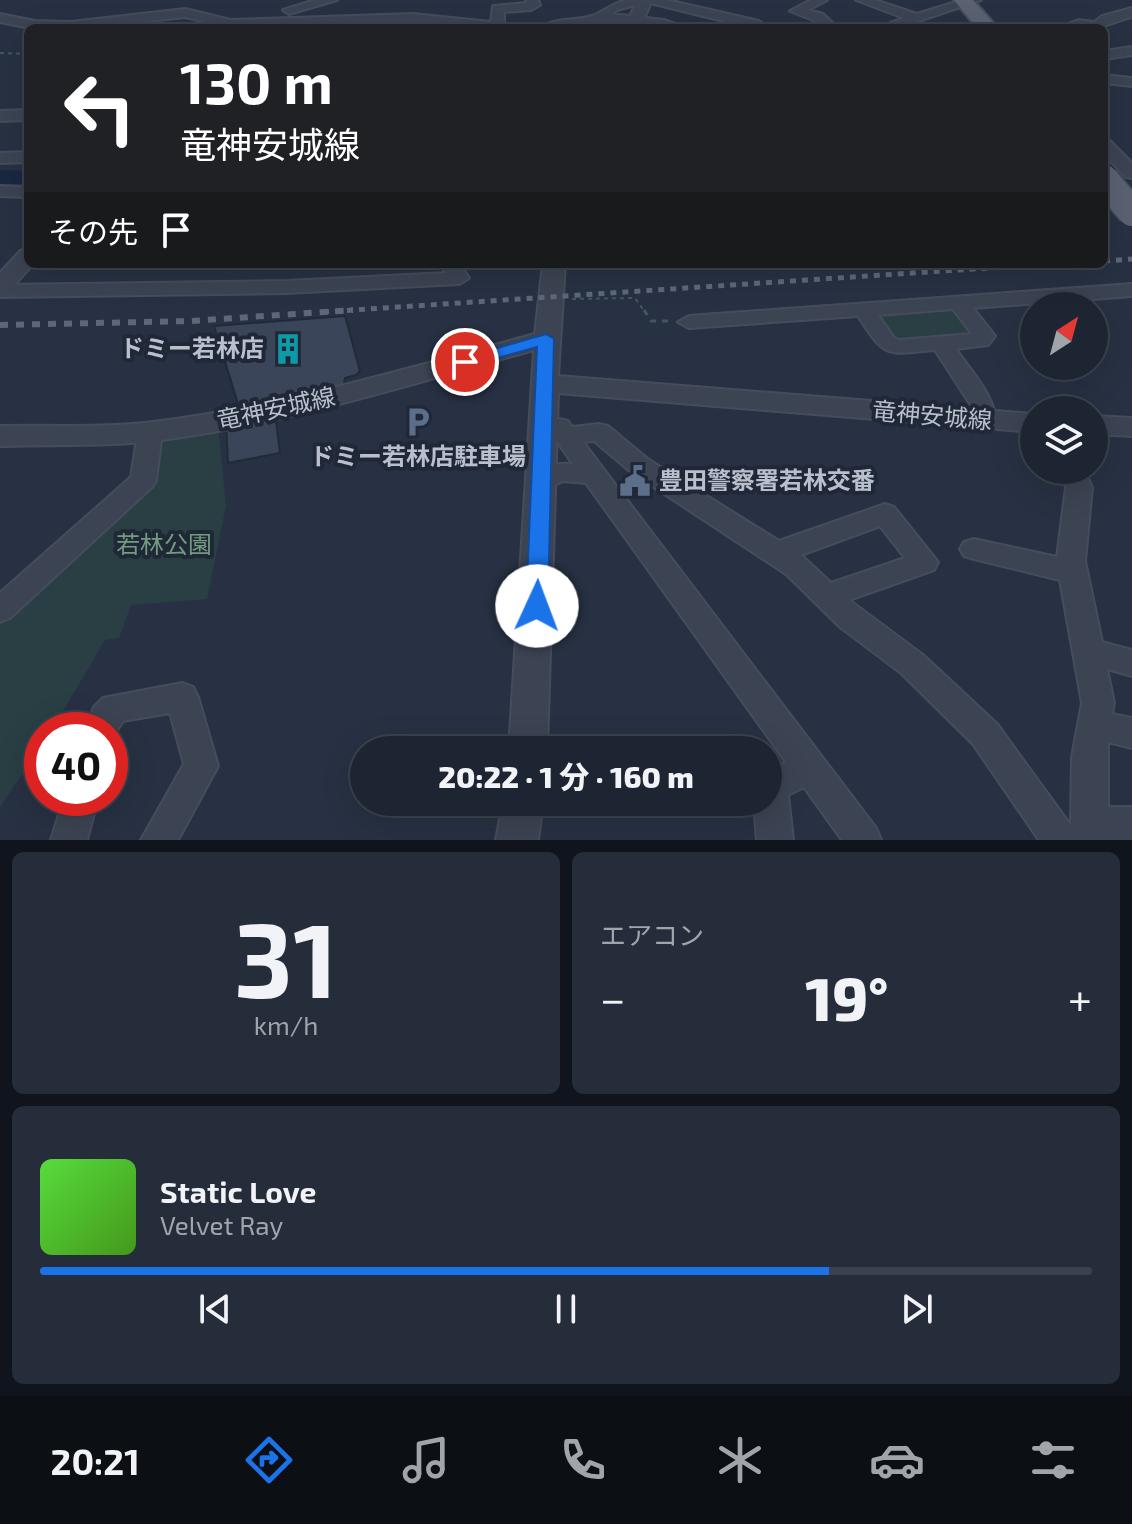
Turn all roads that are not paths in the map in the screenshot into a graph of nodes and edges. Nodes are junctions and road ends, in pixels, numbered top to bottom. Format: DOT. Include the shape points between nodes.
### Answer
graph roads {
  1 [pos="331,0"];
  2 [pos="532,0"];
  3 [pos="643,0"];
  4 [pos="651,0"];
  5 [pos="818,0"];
  6 [pos="862,0"];
  7 [pos="962,2"];
  8 [pos="288,5"];
  9 [pos="796,11"];
  10 [pos="1132,12"];
  11 [pos="780,16"];
  12 [pos="915,17"];
  13 [pos="0,18"];
  14 [pos="599,19"];
  15 [pos="30,24"];
  16 [pos="89,24"];
  17 [pos="240,24"];
  18 [pos="277,24"];
  19 [pos="310,24"];
  20 [pos="472,24"];
  21 [pos="501,24"];
  22 [pos="558,24"];
  23 [pos="634,24"];
  24 [pos="754,24"];
  25 [pos="826,24"];
  26 [pos="895,24"];
  27 [pos="973,24"];
  28 [pos="984,24"];
  29 [pos="1100,24"];
  30 [pos="1132,51"];
  31 [pos="1108,54"];
  32 [pos="1108,79"];
  33 [pos="1132,82"];
  34 [pos="24,115"];
  35 [pos="0,116"];
  36 [pos="24,157"];
  37 [pos="0,158"];
  38 [pos="1116,168"];
  39 [pos="0,191"];
  40 [pos="24,192"];
  41 [pos="1108,192"];
  42 [pos="1132,192"];
  43 [pos="1132,212"];
  44 [pos="16,262"];
  45 [pos="453,268"];
  46 [pos="554,268"];
  47 [pos="0,289"];
  48 [pos="1132,290"];
  49 [pos="959,303"];
  50 [pos="865,311"];
  51 [pos="689,322"];
  52 [pos="546,339"];
  53 [pos="942,345"];
  54 [pos="544,394"];
  55 [pos="984,421"];
  56 [pos="1020,422"];
  57 [pos="1108,426"];
  58 [pos="1132,427"];
  59 [pos="150,432"];
  60 [pos="0,436"];
  61 [pos="566,436"];
  62 [pos="597,475"];
  63 [pos="542,482"];
  64 [pos="1078,484"];
  65 [pos="974,549"];
  66 [pos="777,553"];
  67 [pos="1074,572"];
  68 [pos="827,596"];
  69 [pos="0,610"];
  70 [pos="1089,652"];
  71 [pos="1132,663"];
  72 [pos="110,712"];
  73 [pos="1095,725"];
  74 [pos="1132,733"];
  75 [pos="529,736"];
  76 [pos="809,768"];
  77 [pos="76,816"];
  78 [pos="521,816"];
  79 [pos="1132,824"];
  80 [pos="1078,835"];
  81 [pos="69,840"];
  82 [pos="159,840"];
  83 [pos="517,840"];
  84 [pos="775,840"];
  85 [pos="863,840"];
  1 -- 8 [label="street"];
  2 -- 21 [label="street" via="531,6 497,9"];
  3 -- 14 [label="street" via="613,7"];
  3 -- 23 [label="street"];
  4 -- 24 [label="street"];
  5 -- 9 [label="street"];
  6 -- 12 [label="street"];
  7 -- 12 [label="street"];
  7 -- 27 [label="main road"];
  7 -- 28 [label="main road"];
  8 -- 18 [label="street"];
  9 -- 11 [label="street"];
  9 -- 25 [label="street"];
  10 -- 29 [label="street"];
  12 -- 26 [label="street"];
  13 -- 15 [label="street"];
  14 -- 22 [label="street"];
  14 -- 23 [label="street"];
  16 -- 17 [label="street" via="185,13"];
  19 -- 20 [label="street" via="413,18"];
  30 -- 31 [label="street"];
  32 -- 33 [label="street"];
  34 -- 35 [label="street"];
  36 -- 37 [label="street"];
  38 -- 42 [label="main road"];
  38 -- 43 [label="main road, bridge"];
  39 -- 40 [label="street"];
  41 -- 42 [label="street"];
  44 -- 47 [label="street"];
  45 -- 47 [label="street" via="459,278 287,287"];
  46 -- 52 [label="street"];
  48 -- 49 [label="street"];
  49 -- 50 [label="street"];
  49 -- 53 [label="street" via="984,336"];
  50 -- 51 [label="street"];
  50 -- 53 [label="street" via="886,343"];
  52 -- 54 [label="street"];
  52 -- 59 [label="street, 竜神安城線" via="312,403"];
  53 -- 55 [label="street" via="982,404"];
  54 -- 55 [label="street, 竜神安城線"];
  54 -- 61 [label="street"];
  54 -- 63 [label="street"];
  55 -- 56 [label="street, 竜神安城線"];
  57 -- 58 [label="street"];
  59 -- 60 [label="street, 竜神安城線"];
  59 -- 69 [label="street" via="143,481"];
  61 -- 62 [label="street"];
  61 -- 66 [label="street" via="599,432 640,466"];
  62 -- 63 [label="street" via="559,472"];
  62 -- 76 [label="street"];
  63 -- 75 [label="street"];
  64 -- 67 [label="street"];
  65 -- 67 [label="street"];
  66 -- 68 [label="street"];
  66 -- 68 [label="street" via="885,514 924,562"];
  67 -- 70 [label="street"];
  68 -- 80 [label="street" via="912,664"];
  70 -- 71 [label="street"];
  70 -- 73 [label="street" via="1098,703"];
  72 -- 82 [label="street" via="182,697 201,766"];
  73 -- 74 [label="street"];
  73 -- 80 [label="street"];
  76 -- 84 [label="street" via="770,787"];
  76 -- 85 [label="street"];
  77 -- 81 [label="street"];
  78 -- 83 [label="street"];
  79 -- 80 [label="street"];
}
